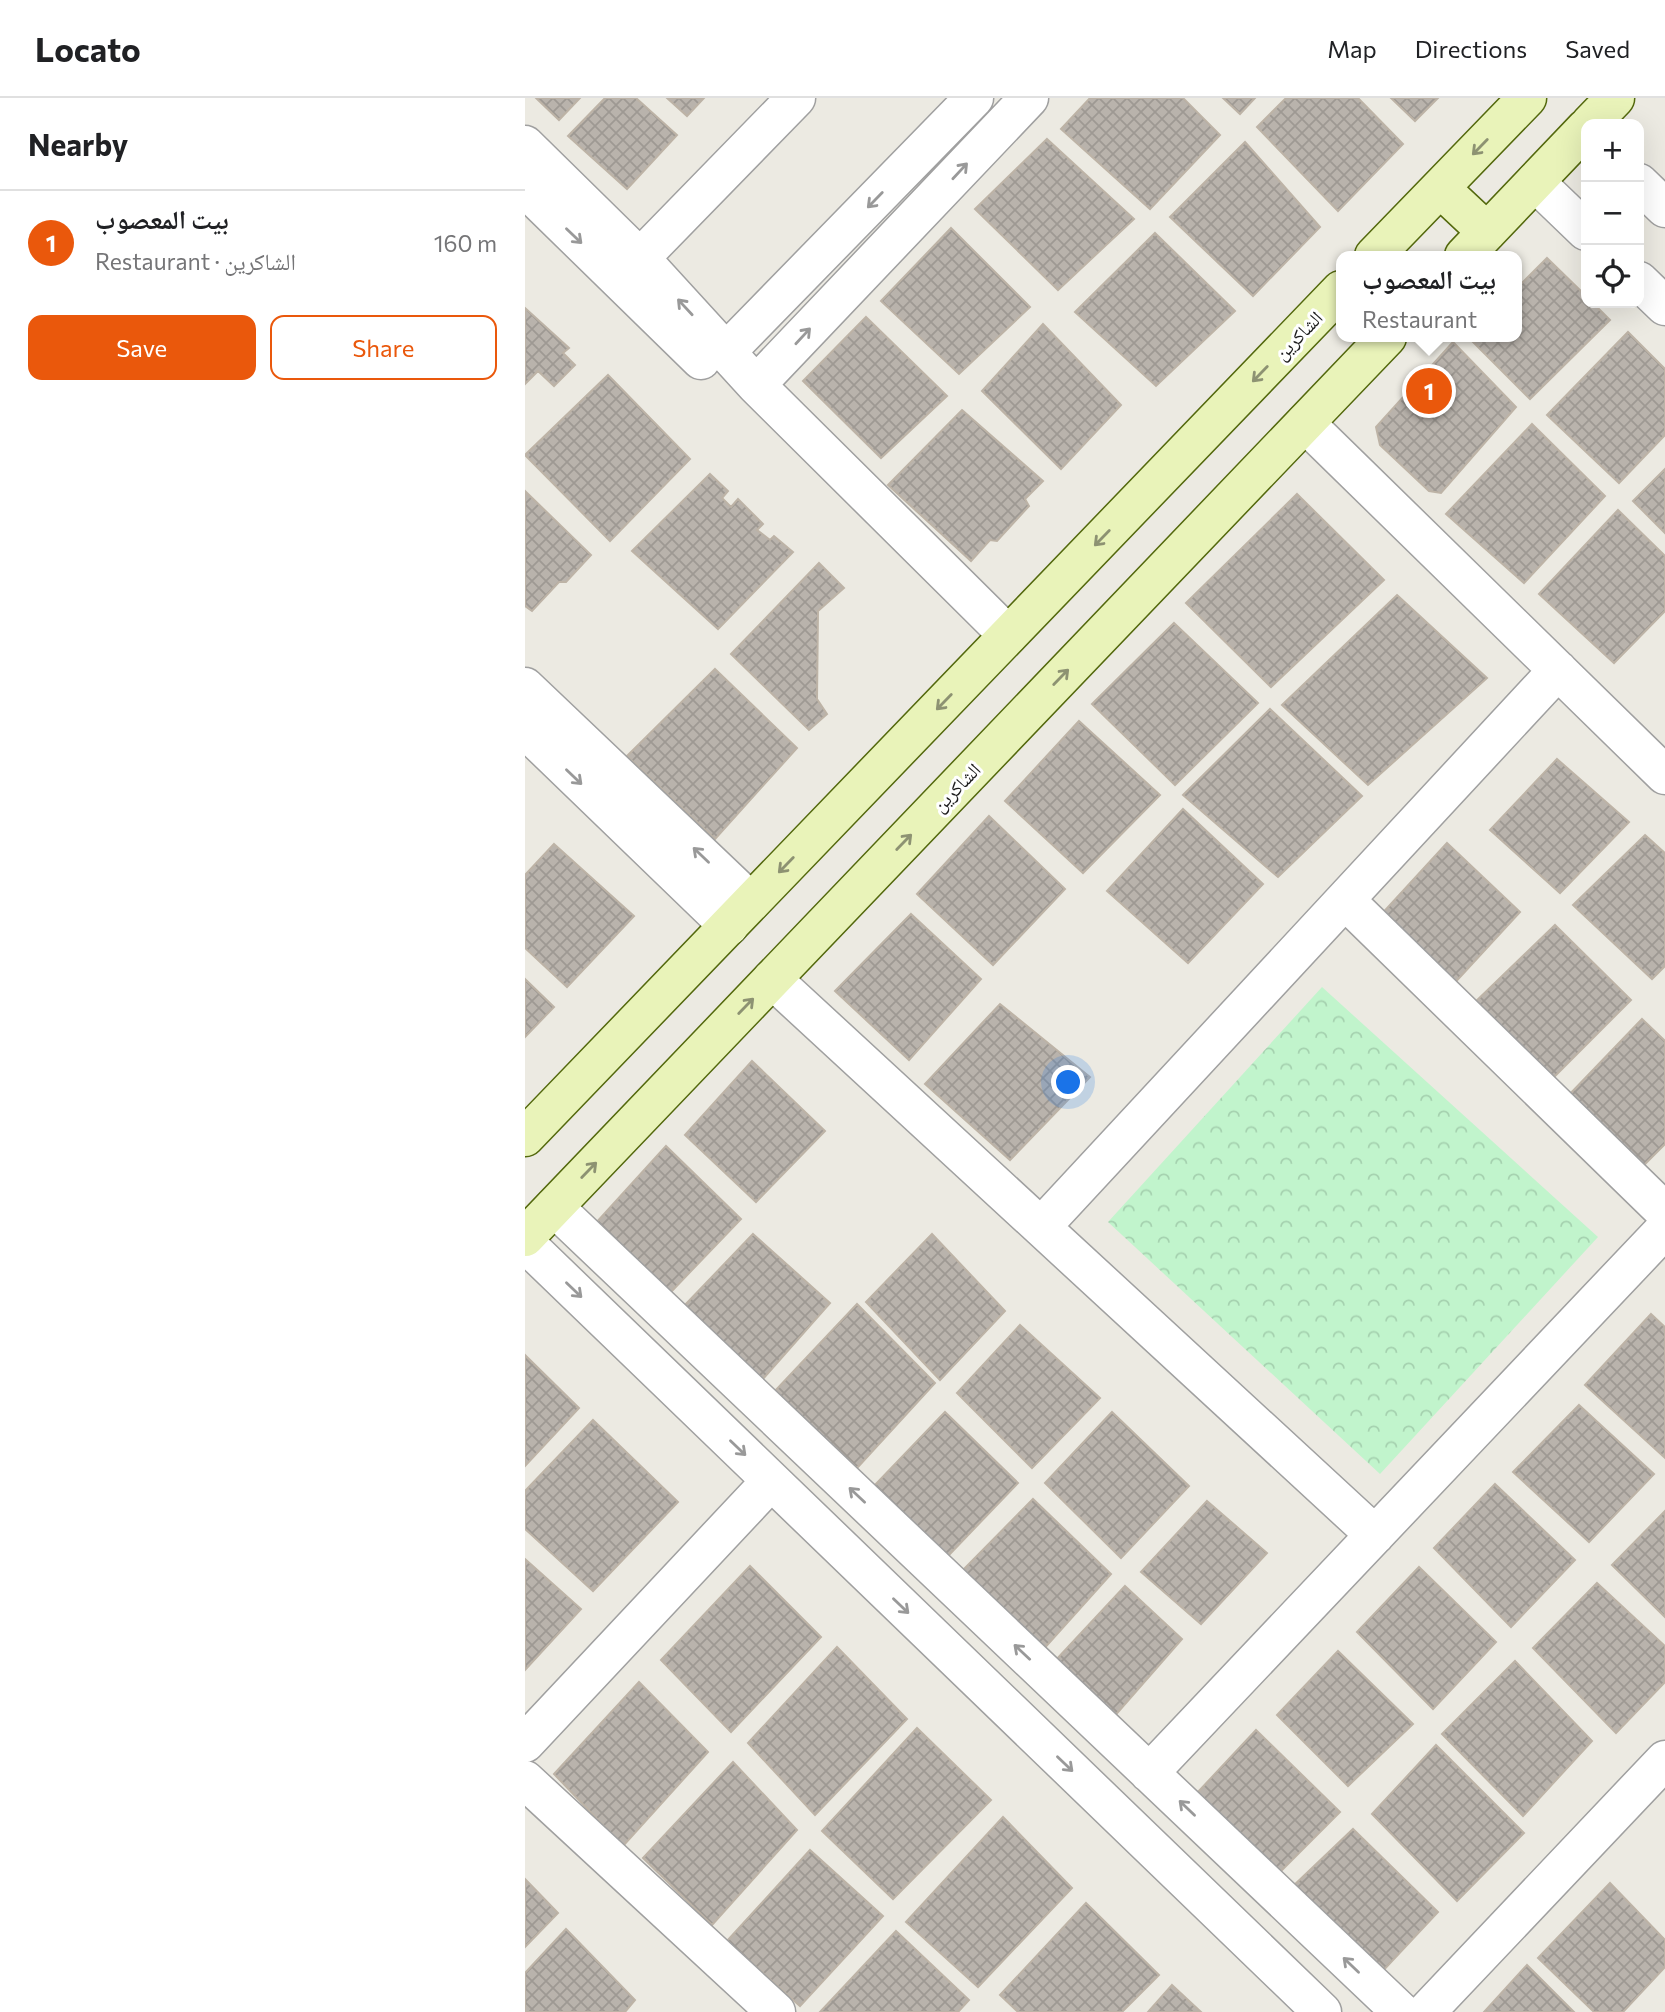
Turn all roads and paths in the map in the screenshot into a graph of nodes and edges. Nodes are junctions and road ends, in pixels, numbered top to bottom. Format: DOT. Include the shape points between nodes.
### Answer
graph roads {
  1 [pos="796,98"];
  2 [pos="974,98"];
  3 [pos="1029,98"];
  4 [pos="1527,98"];
  5 [pos="1615,98"];
  6 [pos="1596,119"];
  7 [pos="1581,135"];
  8 [pos="525,145"];
  9 [pos="1535,182"];
  10 [pos="525,188"];
  11 [pos="1440,188"];
  12 [pos="1644,188"];
  13 [pos="1665,208"];
  14 [pos="1581,226"];
  15 [pos="1476,244"];
  16 [pos="1379,251"];
  17 [pos="640,258"];
  18 [pos="1644,286"];
  19 [pos="1336,296"];
  20 [pos="1665,306"];
  21 [pos="1382,342"];
  22 [pos="726,352"];
  23 [pos="756,385"];
  24 [pos="1305,423"];
  25 [pos="1003,641"];
  26 [pos="1558,670"];
  27 [pos="525,687"];
  28 [pos="525,729"];
  29 [pos="1665,775"];
  30 [pos="1345,900"];
  31 [pos="740,914"];
  32 [pos="772,979"];
  33 [pos="525,1137"];
  34 [pos="554,1208"];
  35 [pos="1665,1212"];
  36 [pos="1041,1227"];
  37 [pos="1665,1229"];
  38 [pos="525,1240"];
  39 [pos="771,1481"];
  40 [pos="1375,1535"];
  41 [pos="525,1743"];
  42 [pos="1149,1773"];
  43 [pos="525,1780"];
  44 [pos="1658,1781"];
  45 [pos="776,2012"];
  46 [pos="1322,2012"];
  47 [pos="1401,2012"];
  48 [pos="1426,2012"];
  1 -- 17 [label="street"];
  2 -- 22 [label="street, one-way"];
  23 -- 3 [label="street, one-way"];
  4 -- 11 [label="street, one-way"];
  5 -- 6 [label="street"];
  7 -- 9 [label="street"];
  8 -- 17 [label="street"];
  9 -- 14 [label="street"];
  9 -- 15 [label="street"];
  10 -- 25 [label="street, one-way"];
  11 -- 15 [label="street"];
  11 -- 16 [label="street"];
  12 -- 13 [label="street"];
  22 -- 17 [label="street, one-way"];
  18 -- 20 [label="street"];
  19 -- 25 [label="street, الشاكرين, one-way"];
  21 -- 24 [label="street, الشاكرين"];
  22 -- 23 [label="street"];
  23 -- 25 [label="street"];
  24 -- 26 [label="street"];
  32 -- 24 [label="street, الشاكرين, one-way"];
  25 -- 31 [label="street, الشاكرين, one-way"];
  26 -- 29 [label="street"];
  26 -- 30 [label="street"];
  31 -- 27 [label="street, one-way"];
  28 -- 31 [label="street, one-way"];
  30 -- 35 [label="street"];
  30 -- 36 [label="street"];
  31 -- 33 [label="street, الشاكرين"];
  34 -- 32 [label="street, الشاكرين, one-way"];
  32 -- 36 [label="street"];
  34 -- 38 [label="street, الشاكرين"];
  42 -- 34 [label="street, one-way"];
  36 -- 40 [label="street"];
  37 -- 40 [label="street"];
  38 -- 39 [label="street, one-way"];
  39 -- 41 [label="street"];
  39 -- 46 [label="street, one-way"];
  40 -- 42 [label="street"];
  47 -- 42 [label="street, one-way"];
  43 -- 45 [label="street"];
  44 -- 48 [label="street"];
}
